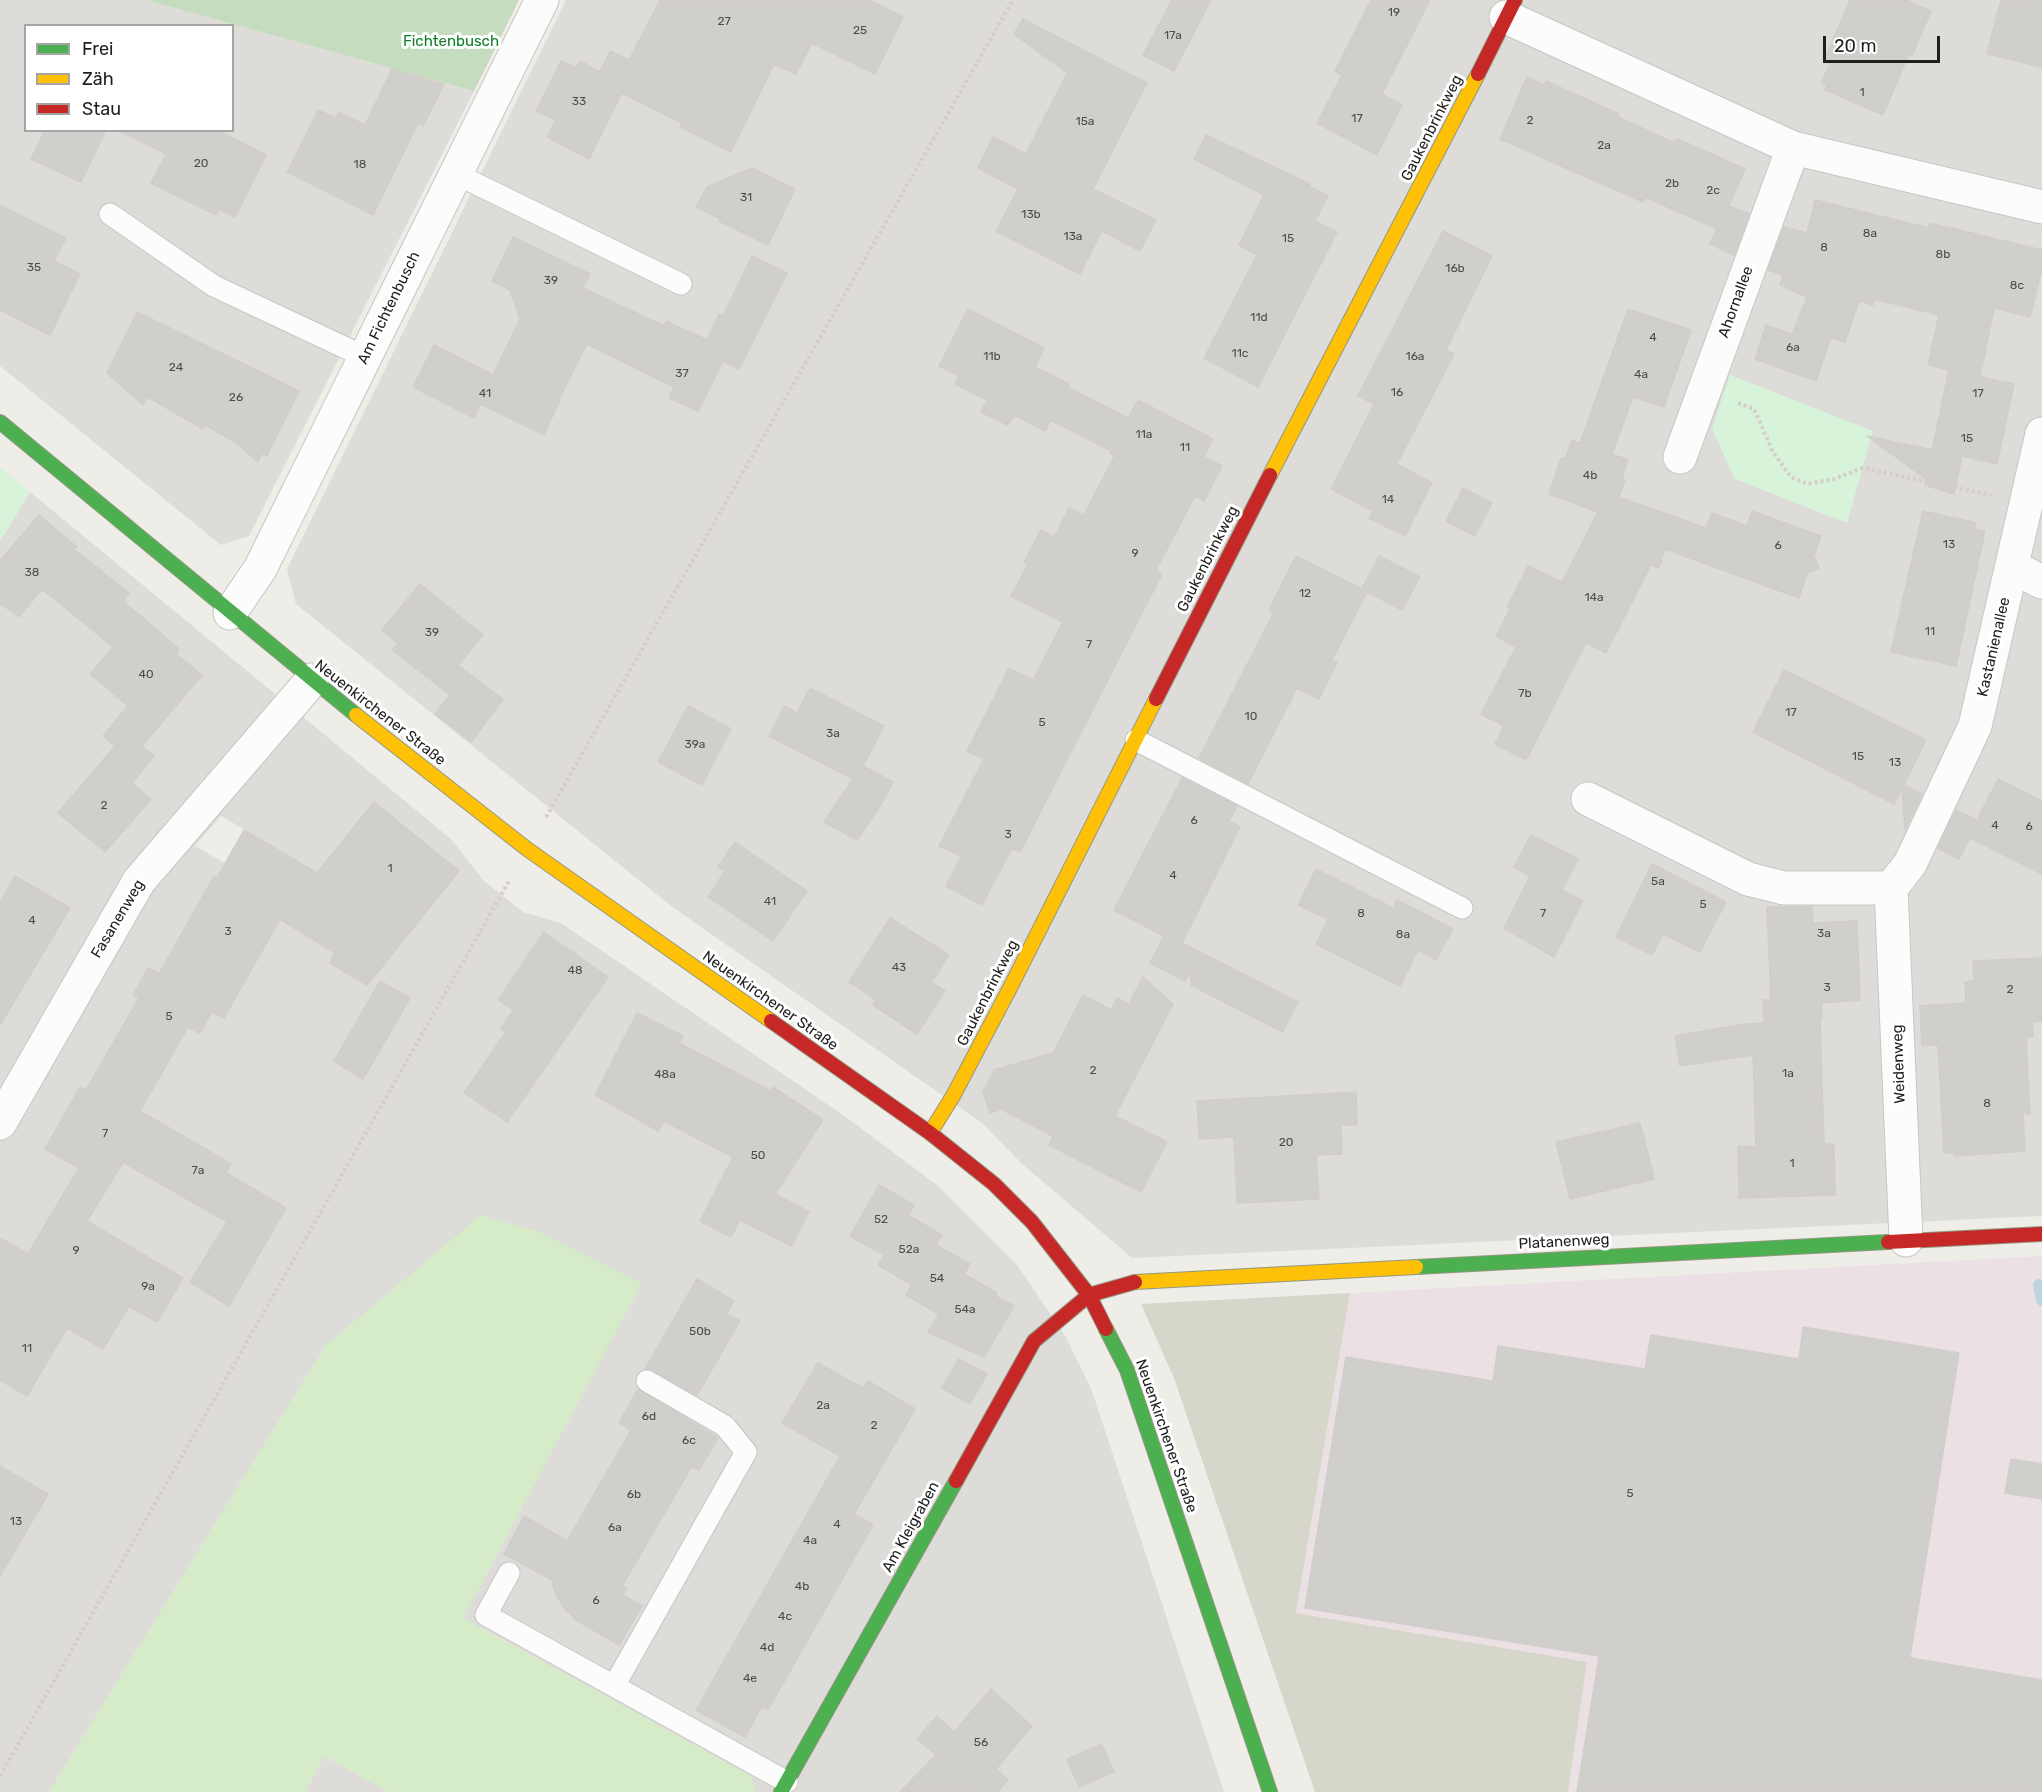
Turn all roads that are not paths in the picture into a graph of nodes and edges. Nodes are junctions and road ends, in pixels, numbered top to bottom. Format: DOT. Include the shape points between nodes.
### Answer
graph roads {
  1 [pos="542,0"];
  2 [pos="1511,9"];
  3 [pos="1793,148"];
  4 [pos="456,174"];
  5 [pos="2042,207"];
  6 [pos="110,214"];
  7 [pos="681,284"];
  8 [pos="365,357"];
  9 [pos="0,422"];
  10 [pos="2042,434"];
  11 [pos="1680,457"];
  12 [pos="2013,567"];
  13 [pos="2042,582"];
  14 [pos="230,613"];
  15 [pos="312,680"];
  16 [pos="1136,740"];
  17 [pos="1588,799"];
  18 [pos="1891,888"];
  19 [pos="1462,908"];
  20 [pos="0,1123"];
  21 [pos="930,1133"];
  22 [pos="2042,1234"];
  23 [pos="1906,1240"];
  24 [pos="1089,1295"];
  25 [pos="647,1381"];
  26 [pos="509,1573"];
  27 [pos="614,1686"];
  28 [pos="784,1787"];
  29 [pos="1270,1792"];
  1 -- 4 [label="street, Am Fichtenbusch"];
  2 -- 3 [label="street"];
  2 -- 16 [label="street, Gaukenbrinkweg" via="1222,565"];
  3 -- 5 [label="street"];
  3 -- 11 [label="street, Ahornallee"];
  4 -- 7 [label="lane"];
  4 -- 8 [label="street, Am Fichtenbusch"];
  6 -- 8 [label="lane" via="214,286"];
  8 -- 14 [label="street, Am Fichtenbusch" via="260,569"];
  9 -- 14 [label="street, Neuenkirchener Straße"];
  10 -- 12 [label="street, Kastanienallee"];
  12 -- 13 [label="street"];
  12 -- 18 [label="street, Kastanienallee" via="1975,726 1910,864"];
  14 -- 15 [label="street, Neuenkirchener Straße"];
  15 -- 20 [label="street, Fasanenweg" via="140,881"];
  15 -- 21 [label="street, Neuenkirchener Straße" via="527,849"];
  16 -- 19 [label="lane"];
  16 -- 21 [label="street, Gaukenbrinkweg" via="979,1047"];
  17 -- 18 [label="street" via="1748,879 1784,888"];
  18 -- 23 [label="street, Weidenweg"];
  21 -- 24 [label="street, Neuenkirchener Straße" via="994,1184 1032,1222"];
  22 -- 23 [label="street, Platanenweg"];
  23 -- 24 [label="street, Platanenweg" via="1132,1282"];
  24 -- 28 [label="street, Am Kleigraben" via="1034,1341"];
  24 -- 29 [label="street, Neuenkirchener Straße" via="1127,1370"];
  25 -- 27 [label="lane" via="724,1426 746,1452"];
  26 -- 27 [label="lane" via="486,1615"];
  27 -- 28 [label="lane"];
}
